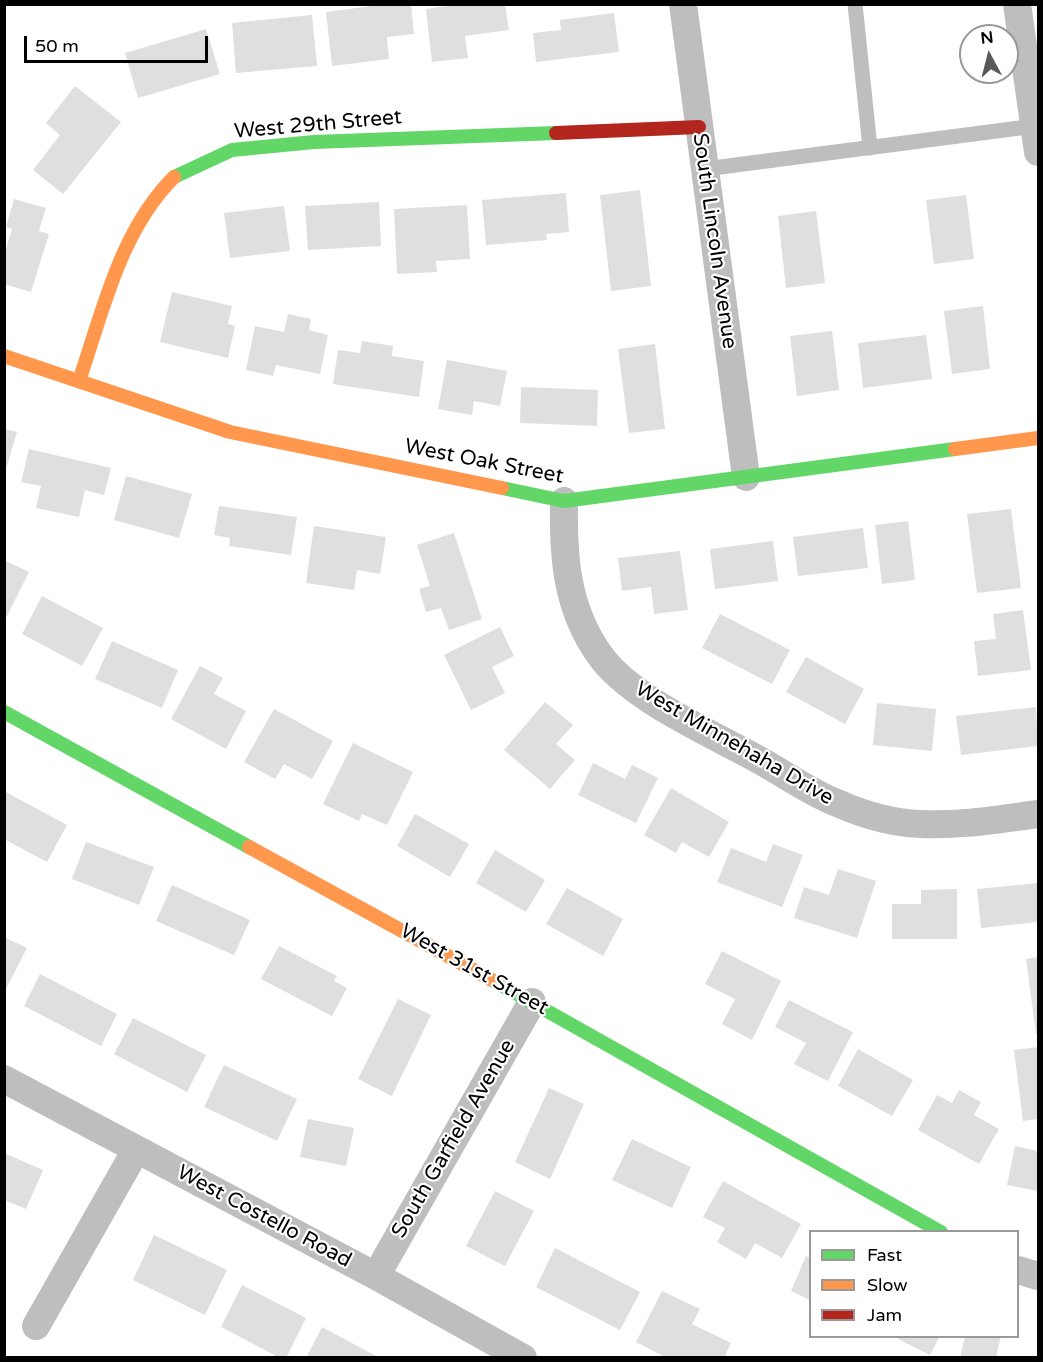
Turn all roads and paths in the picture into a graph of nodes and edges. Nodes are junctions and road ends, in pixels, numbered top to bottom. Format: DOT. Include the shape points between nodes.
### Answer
graph roads {
  1 [pos="683,4"];
  2 [pos="855,4"];
  3 [pos="1017,4"];
  4 [pos="699,127"];
  5 [pos="1037,139"];
  6 [pos="870,148"];
  7 [pos="705,169"];
  8 [pos="4,356"];
  9 [pos="79,381"];
  10 [pos="1038,438"];
  11 [pos="746,477"];
  12 [pos="564,501"];
  13 [pos="4,712"];
  14 [pos="1038,814"];
  15 [pos="532,1002"];
  16 [pos="4,1079"];
  17 [pos="136,1150"];
  18 [pos="937,1230"];
  19 [pos="1019,1271"];
  20 [pos="376,1276"];
  21 [pos="1038,1276"];
  22 [pos="36,1326"];
  23 [pos="523,1358"];
  1 -- 4 [label="street, South Lincoln Avenue"];
  2 -- 6 [label="lane"];
  3 -- 5 [label="street"];
  4 -- 7 [label="street, South Lincoln Avenue"];
  4 -- 9 [label="street, West 29th Street" via="314,142 232,150 173,178 137,223"];
  5 -- 6 [label="lane"];
  6 -- 7 [label="lane"];
  7 -- 11 [label="street, South Lincoln Avenue"];
  8 -- 9 [label="street, West Oak Street"];
  9 -- 12 [label="street, West Oak Street" via="230,432"];
  10 -- 11 [label="street, West Oak Street"];
  11 -- 12 [label="street, West Oak Street"];
  12 -- 14 [label="street, West Minnehaha Drive" via="568,586 580,620 599,655 638,692 835,803 876,816 920,824"];
  13 -- 15 [label="street, West 31st Street"];
  15 -- 18 [label="street, West 31st Street"];
  15 -- 20 [label="street, South Garfield Avenue"];
  16 -- 17 [label="street, West Costello Road"];
  17 -- 20 [label="street, West Costello Road"];
  17 -- 22 [label="street"];
  19 -- 21 [label="street"];
  20 -- 23 [label="street, West Costello Road"];
}
